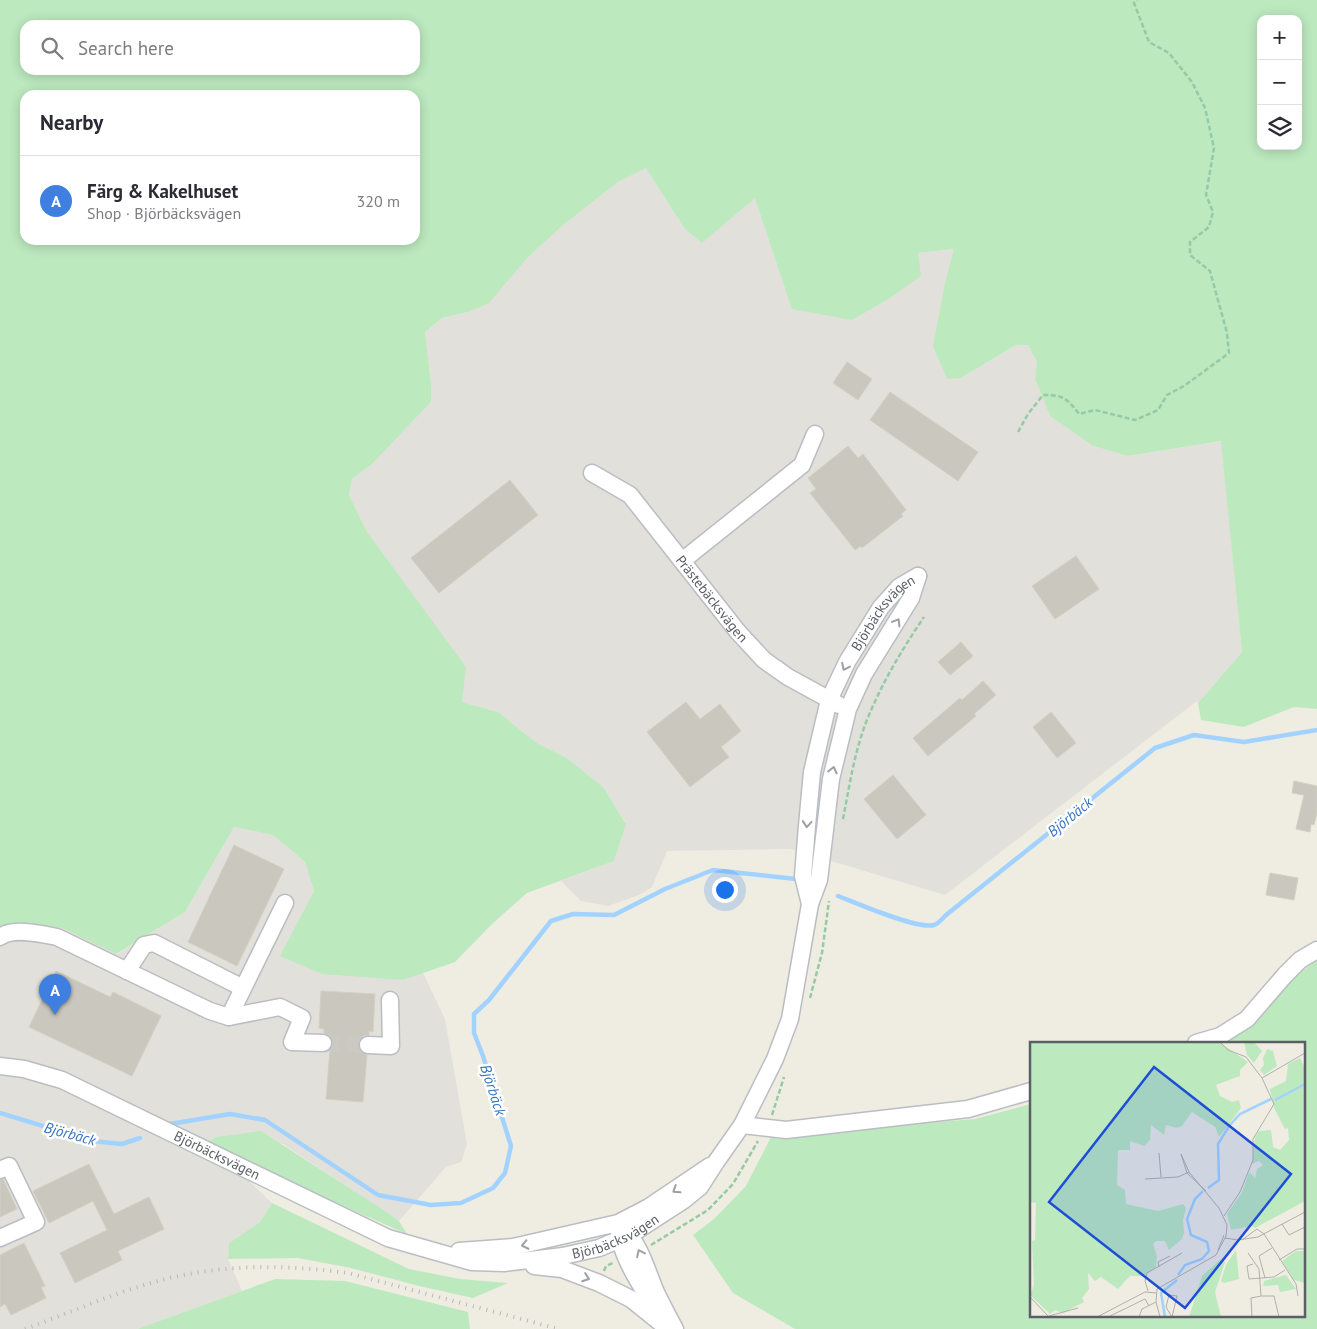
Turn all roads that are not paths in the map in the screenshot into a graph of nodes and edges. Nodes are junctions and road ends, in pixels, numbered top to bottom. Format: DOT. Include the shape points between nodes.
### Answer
graph roads {
  1 [pos="815,434"];
  2 [pos="592,473"];
  3 [pos="682,561"];
  4 [pos="829,700"];
  5 [pos="848,709"];
  6 [pos="285,903"];
  7 [pos="810,904"];
  8 [pos="0,937"];
  9 [pos="1317,950"];
  10 [pos="127,971"];
  11 [pos="243,988"];
  12 [pos="390,1000"];
  13 [pos="229,1017"];
  14 [pos="1199,1042"];
  15 [pos="323,1043"];
  16 [pos="368,1045"];
  17 [pos="0,1066"];
  18 [pos="1030,1091"];
  19 [pos="742,1124"];
  20 [pos="0,1170"];
  21 [pos="622,1232"];
  22 [pos="0,1238"];
  23 [pos="432,1252"];
  24 [pos="504,1263"];
  25 [pos="668,1327"];
  1 -- 3 [label="street" via="802,465"];
  2 -- 3 [label="street, Prästebäcksvägen" via="630,495"];
  3 -- 4 [label="street, Prästebäcksvägen" via="764,660"];
  4 -- 5 [label="street, Prästebäcksvägen"];
  5 -- 4 [label="street, Björbäcksvägen, one-way" via="864,674 911,598 918,576 898,587 881,607 847,662"];
  4 -- 7 [label="street, Björbäcksvägen, one-way" via="812,772 803,876"];
  7 -- 5 [label="street, Björbäcksvägen, one-way" via="819,880 831,779"];
  6 -- 11 [label="street"];
  7 -- 19 [label="street, Björbäcksvägen" via="790,1020 775,1059"];
  8 -- 10 [label="street" via="33,932 57,938"];
  9 -- 14 [label="street" via="1300,960 1247,1019 1220,1036"];
  10 -- 11 [label="street" via="144,945 154,942"];
  10 -- 13 [label="street"];
  11 -- 13 [label="street"];
  12 -- 16 [label="street" via="391,1046"];
  13 -- 15 [label="street" via="280,1007 302,1018 292,1042"];
  17 -- 23 [label="street, Björbäcksvägen" via="62,1080 388,1238"];
  18 -- 19 [label="street" via="968,1109 910,1116 786,1130"];
  19 -- 21 [label="street, Björbäcksvägen" via="716,1162 649,1207"];
  20 -- 22 [label="street" via="9,1166 36,1222"];
  21 -- 23 [label="street, Björbäcksvägen, one-way" via="476,1251"];
  21 -- 24 [label="street, Björbäcksvägen" via="600,1248"];
  21 -- 25 [label="street" via="626,1258"];
  23 -- 24 [label="street, Björbäcksvägen" via="472,1262"];
  24 -- 25 [label="street, one-way" via="562,1269 599,1283 631,1300"];
}
